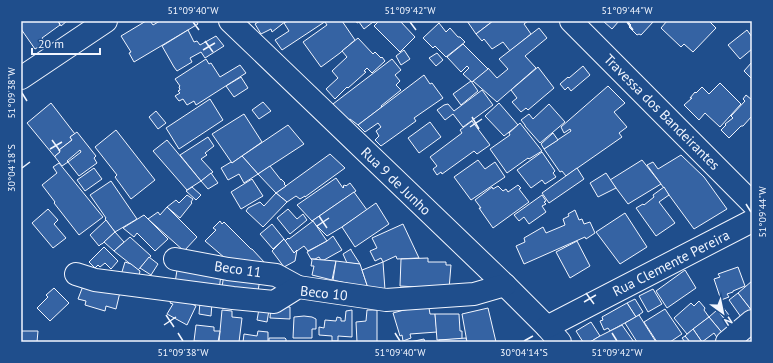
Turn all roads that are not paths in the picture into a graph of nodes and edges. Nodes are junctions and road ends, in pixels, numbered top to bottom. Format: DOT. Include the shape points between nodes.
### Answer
graph roads {
  1 [pos="106,21"];
  2 [pos="230,21"];
  3 [pos="571,21"];
  4 [pos="21,78"];
  5 [pos="752,203"];
  6 [pos="752,221"];
  7 [pos="175,259"];
  8 [pos="76,274"];
  9 [pos="505,286"];
  10 [pos="298,287"];
  11 [pos="752,321"];
  12 [pos="553,334"];
  13 [pos="727,342"];
  1 -- 4 [label="street"];
  2 -- 9 [label="street, Rua 9 de Junho"];
  3 -- 5 [label="street, Travessa dos Bandeirantes"];
  6 -- 12 [label="street, Rua Clemente Pereira"];
  7 -- 10 [label="street, Beco 11" via="276,275"];
  8 -- 10 [label="street, Beco 10" via="95,280 274,302"];
  9 -- 10 [label="street, Beco 10" via="474,294 386,300"];
  9 -- 12 [label="street, Rua 9 de Junho"];
  11 -- 13 [label="street"];
}
